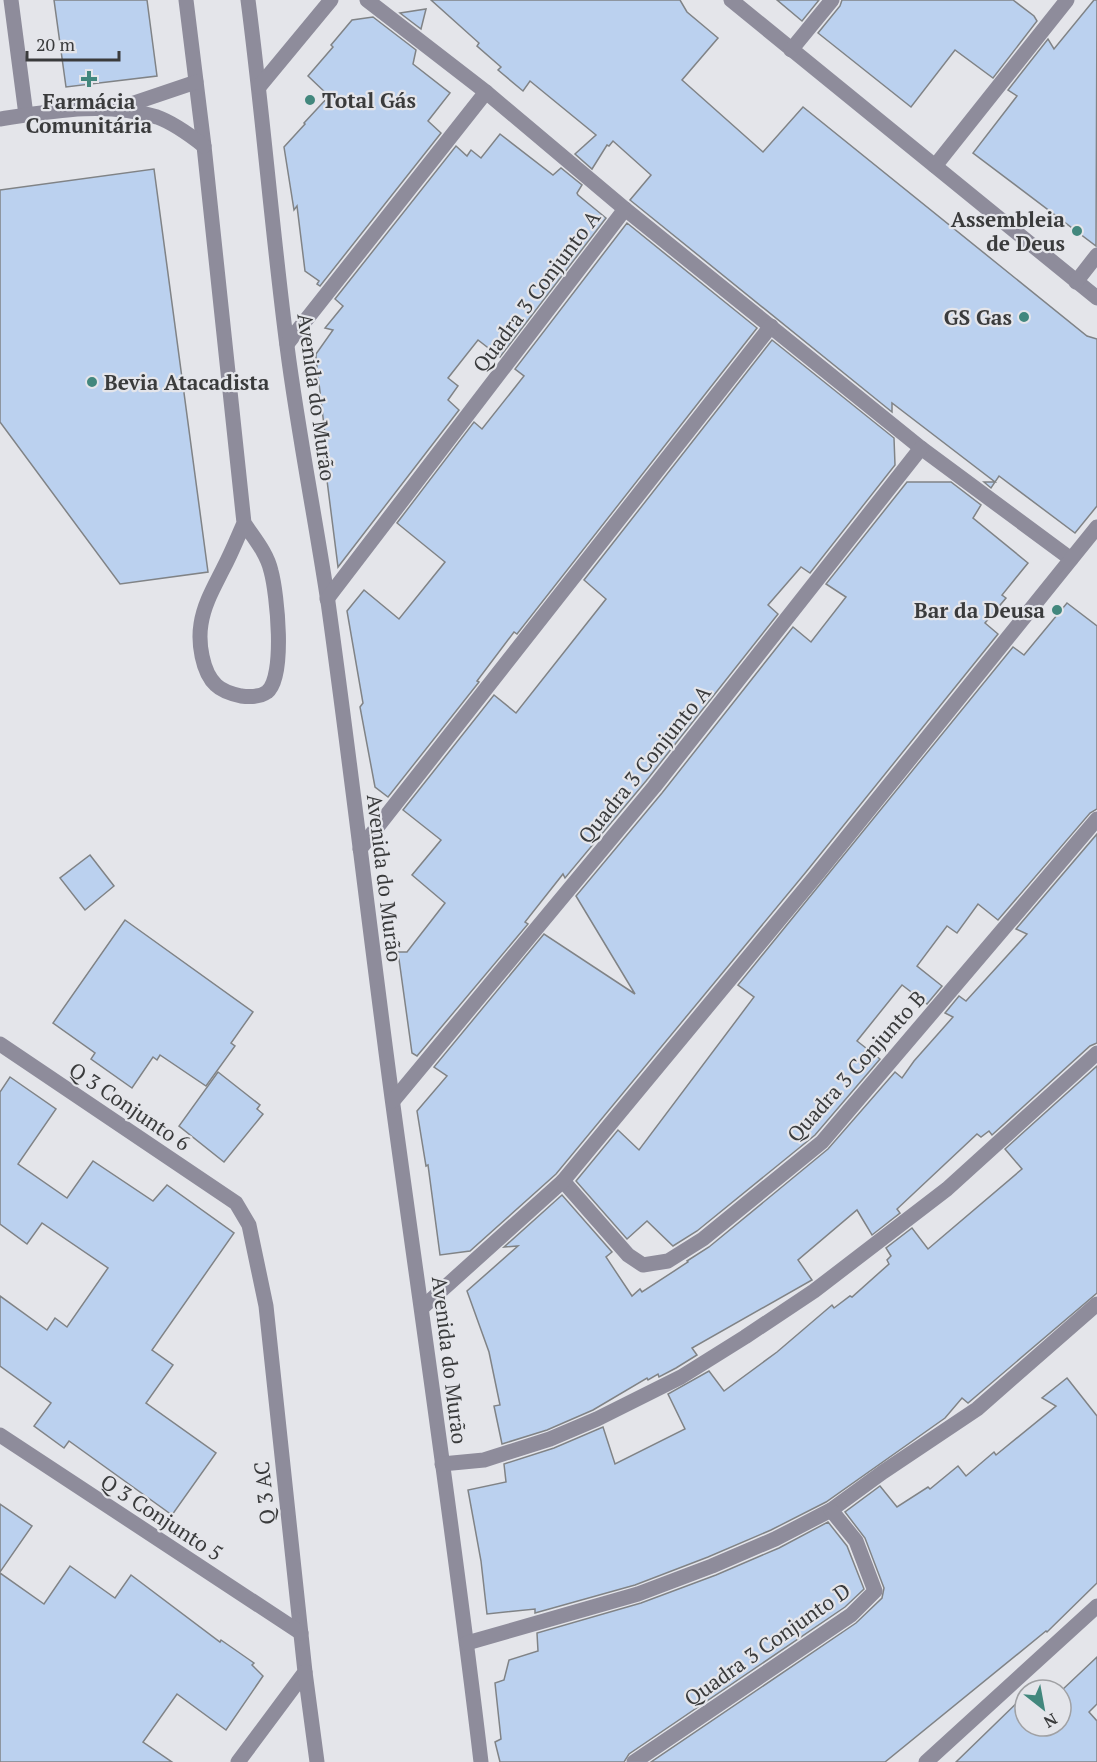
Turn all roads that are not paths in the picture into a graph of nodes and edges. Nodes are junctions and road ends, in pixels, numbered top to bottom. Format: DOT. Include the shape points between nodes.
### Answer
graph roads {
  1 [pos="11,0"];
  2 [pos="186,0"];
  3 [pos="248,0"];
  4 [pos="331,0"];
  5 [pos="367,0"];
  6 [pos="731,0"];
  7 [pos="832,0"];
  8 [pos="1067,0"];
  9 [pos="791,50"];
  10 [pos="196,82"];
  11 [pos="260,87"];
  12 [pos="486,92"];
  13 [pos="119,108"];
  14 [pos="26,115"];
  15 [pos="0,119"];
  16 [pos="204,146"];
  17 [pos="935,166"];
  18 [pos="625,209"];
  19 [pos="1097,255"];
  20 [pos="1076,282"];
  21 [pos="1097,298"];
  22 [pos="771,326"];
  23 [pos="287,344"];
  24 [pos="921,448"];
  25 [pos="244,523"];
  26 [pos="1097,527"];
  27 [pos="1071,559"];
  28 [pos="327,598"];
  29 [pos="1097,819"];
  30 [pos="360,849"];
  31 [pos="0,1044"];
  32 [pos="1097,1053"];
  33 [pos="393,1101"];
  34 [pos="563,1181"];
  35 [pos="236,1203"];
  36 [pos="1097,1304"];
  37 [pos="423,1307"];
  38 [pos="0,1435"];
  39 [pos="442,1464"];
  40 [pos="831,1510"];
  41 [pos="1097,1606"];
  42 [pos="301,1633"];
  43 [pos="467,1643"];
  44 [pos="305,1672"];
  45 [pos="238,1762"];
  46 [pos="317,1762"];
  47 [pos="481,1762"];
  48 [pos="634,1762"];
  49 [pos="926,1762"];
  1 -- 14 [label="street"];
  2 -- 10 [label="street"];
  3 -- 11 [label="street, Avenida do Murão"];
  4 -- 11 [label="street"];
  5 -- 12 [label="street, Quadra 3 Conjunto A"];
  6 -- 9 [label="street"];
  7 -- 9 [label="street"];
  8 -- 17 [label="street"];
  9 -- 17 [label="street"];
  10 -- 13 [label="street"];
  10 -- 16 [label="street"];
  11 -- 23 [label="street, Avenida do Murão"];
  12 -- 18 [label="street, Quadra 3 Conjunto A"];
  12 -- 23 [label="street"];
  13 -- 14 [label="street"];
  13 -- 16 [label="street" via="158,118"];
  14 -- 15 [label="street"];
  16 -- 25 [label="street"];
  17 -- 20 [label="street"];
  18 -- 22 [label="street, Quadra 3 Conjunto A"];
  18 -- 28 [label="street, Quadra 3 Conjunto A"];
  19 -- 20 [label="street"];
  20 -- 21 [label="street"];
  22 -- 24 [label="street, Quadra 3 Conjunto A"];
  22 -- 30 [label="street"];
  23 -- 28 [label="street, Avenida do Murão"];
  24 -- 27 [label="street, Quadra 3 Conjunto A"];
  24 -- 33 [label="street, Quadra 3 Conjunto A" via="654,787"];
  25 -- 25 [label="street" via="209,596 200,625 201,654 215,685 230,694 250,698 267,693 274,682 279,657 271,571"];
  26 -- 27 [label="street"];
  27 -- 34 [label="street"];
  28 -- 30 [label="street, Avenida do Murão"];
  29 -- 34 [label="street, Quadra 3 Conjunto B" via="822,1142 703,1239 668,1261 643,1265 628,1255"];
  30 -- 33 [label="street, Avenida do Murão"];
  31 -- 35 [label="street, Q 3 Conjunto 6"];
  32 -- 39 [label="street" via="947,1189 814,1291 745,1337 681,1377 550,1439 484,1460"];
  33 -- 37 [label="street, Avenida do Murão"];
  34 -- 37 [label="street"];
  35 -- 42 [label="street, Q 3 AC" via="249,1225 266,1306"];
  36 -- 40 [label="street" via="977,1409"];
  37 -- 39 [label="street, Avenida do Murão"];
  38 -- 42 [label="street, Q 3 Conjunto 5"];
  39 -- 43 [label="street, Avenida do Murão"];
  40 -- 43 [label="street" via="765,1544 638,1594"];
  40 -- 48 [label="street, Quadra 3 Conjunto D" via="856,1541 875,1591 850,1615"];
  41 -- 49 [label="street"];
  42 -- 44 [label="street, Q 3 AC"];
  43 -- 47 [label="street, Avenida do Murão"];
  44 -- 45 [label="street"];
  44 -- 46 [label="street, Q 3 AC"];
}
